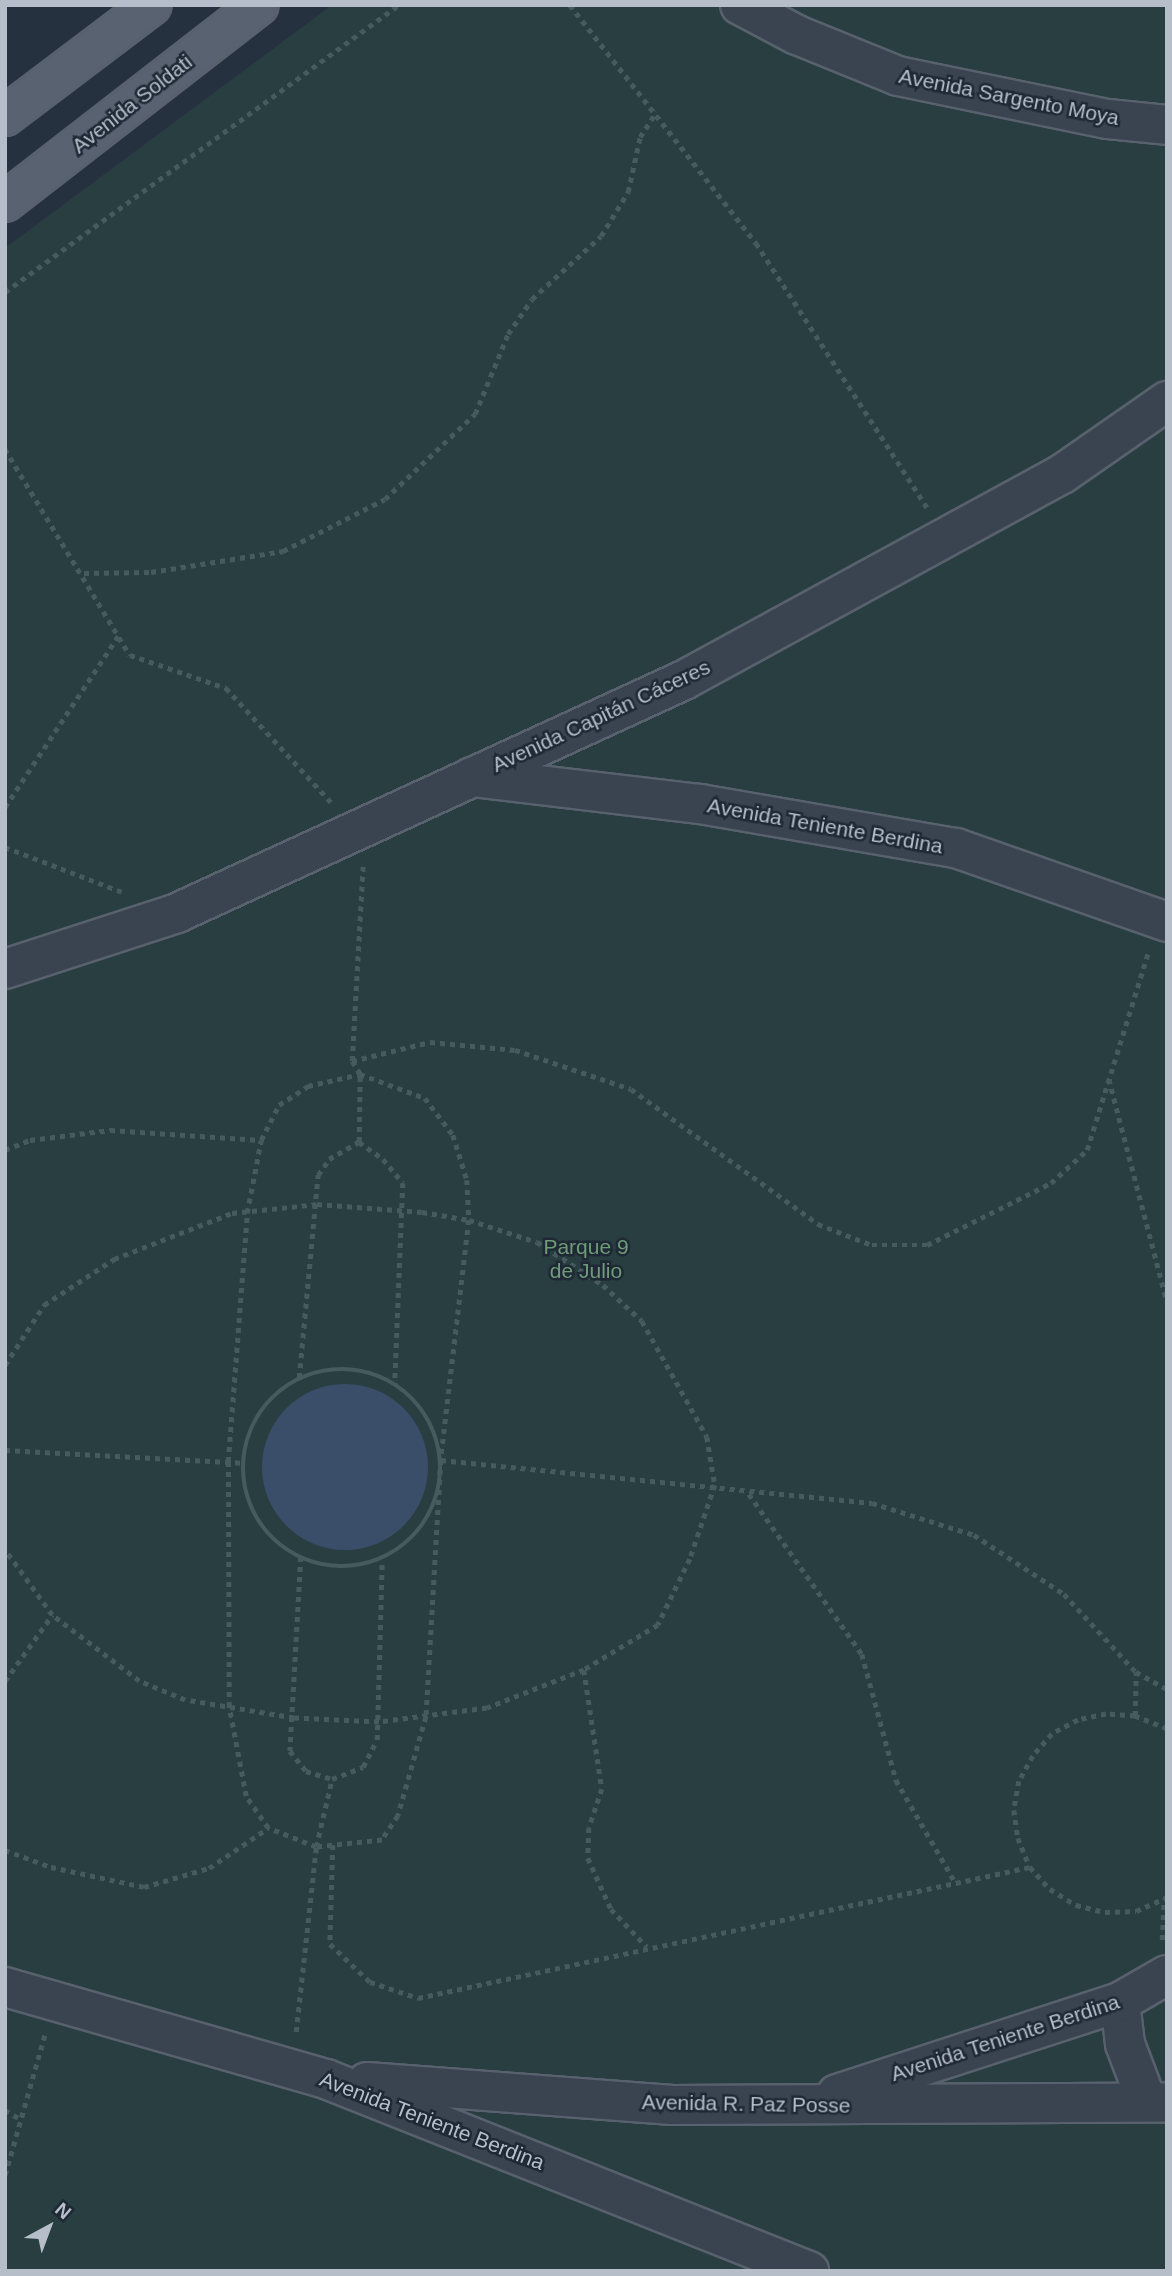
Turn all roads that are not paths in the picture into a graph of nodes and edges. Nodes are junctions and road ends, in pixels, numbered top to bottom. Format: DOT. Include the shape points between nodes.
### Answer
graph roads {
  1 [pos="152,5"];
  2 [pos="259,5"];
  3 [pos="740,5"];
  4 [pos="5,116"];
  5 [pos="1167,125"];
  6 [pos="5,202"];
  7 [pos="1167,401"];
  8 [pos="472,777"];
  9 [pos="1163,920"];
  10 [pos="5,969"];
  11 [pos="1167,1975"];
  12 [pos="5,1987"];
  13 [pos="1120,2002"];
  14 [pos="309,2075"];
  15 [pos="1157,2102"];
  16 [pos="800,2106"];
  17 [pos="809,2271"];
  1 -- 4 [label="main road"];
  2 -- 6 [label="main road, Avenida Soldati"];
  3 -- 5 [label="street, Avenida Sargento Moya" via="797,36 898,76 1108,119"];
  7 -- 8 [label="street, Avenida Capitán Cáceres" via="1062,474 684,680"];
  8 -- 9 [label="street, Avenida Teniente Berdina" via="700,804 956,848"];
  8 -- 10 [label="street, Avenida Capitán Cáceres" via="177,913"];
  11 -- 13 [label="street, Avenida Teniente Berdina"];
  12 -- 14 [label="street, Avenida Teniente Berdina"];
  13 -- 15 [label="street" via="1125,2044"];
  13 -- 16 [label="street, Avenida Teniente Berdina"];
  14 -- 16 [label="street, Avenida R. Paz Posse" via="671,2105"];
  14 -- 17 [label="street, Avenida Teniente Berdina"];
  15 -- 16 [label="street, Avenida R. Paz Posse"];
}
